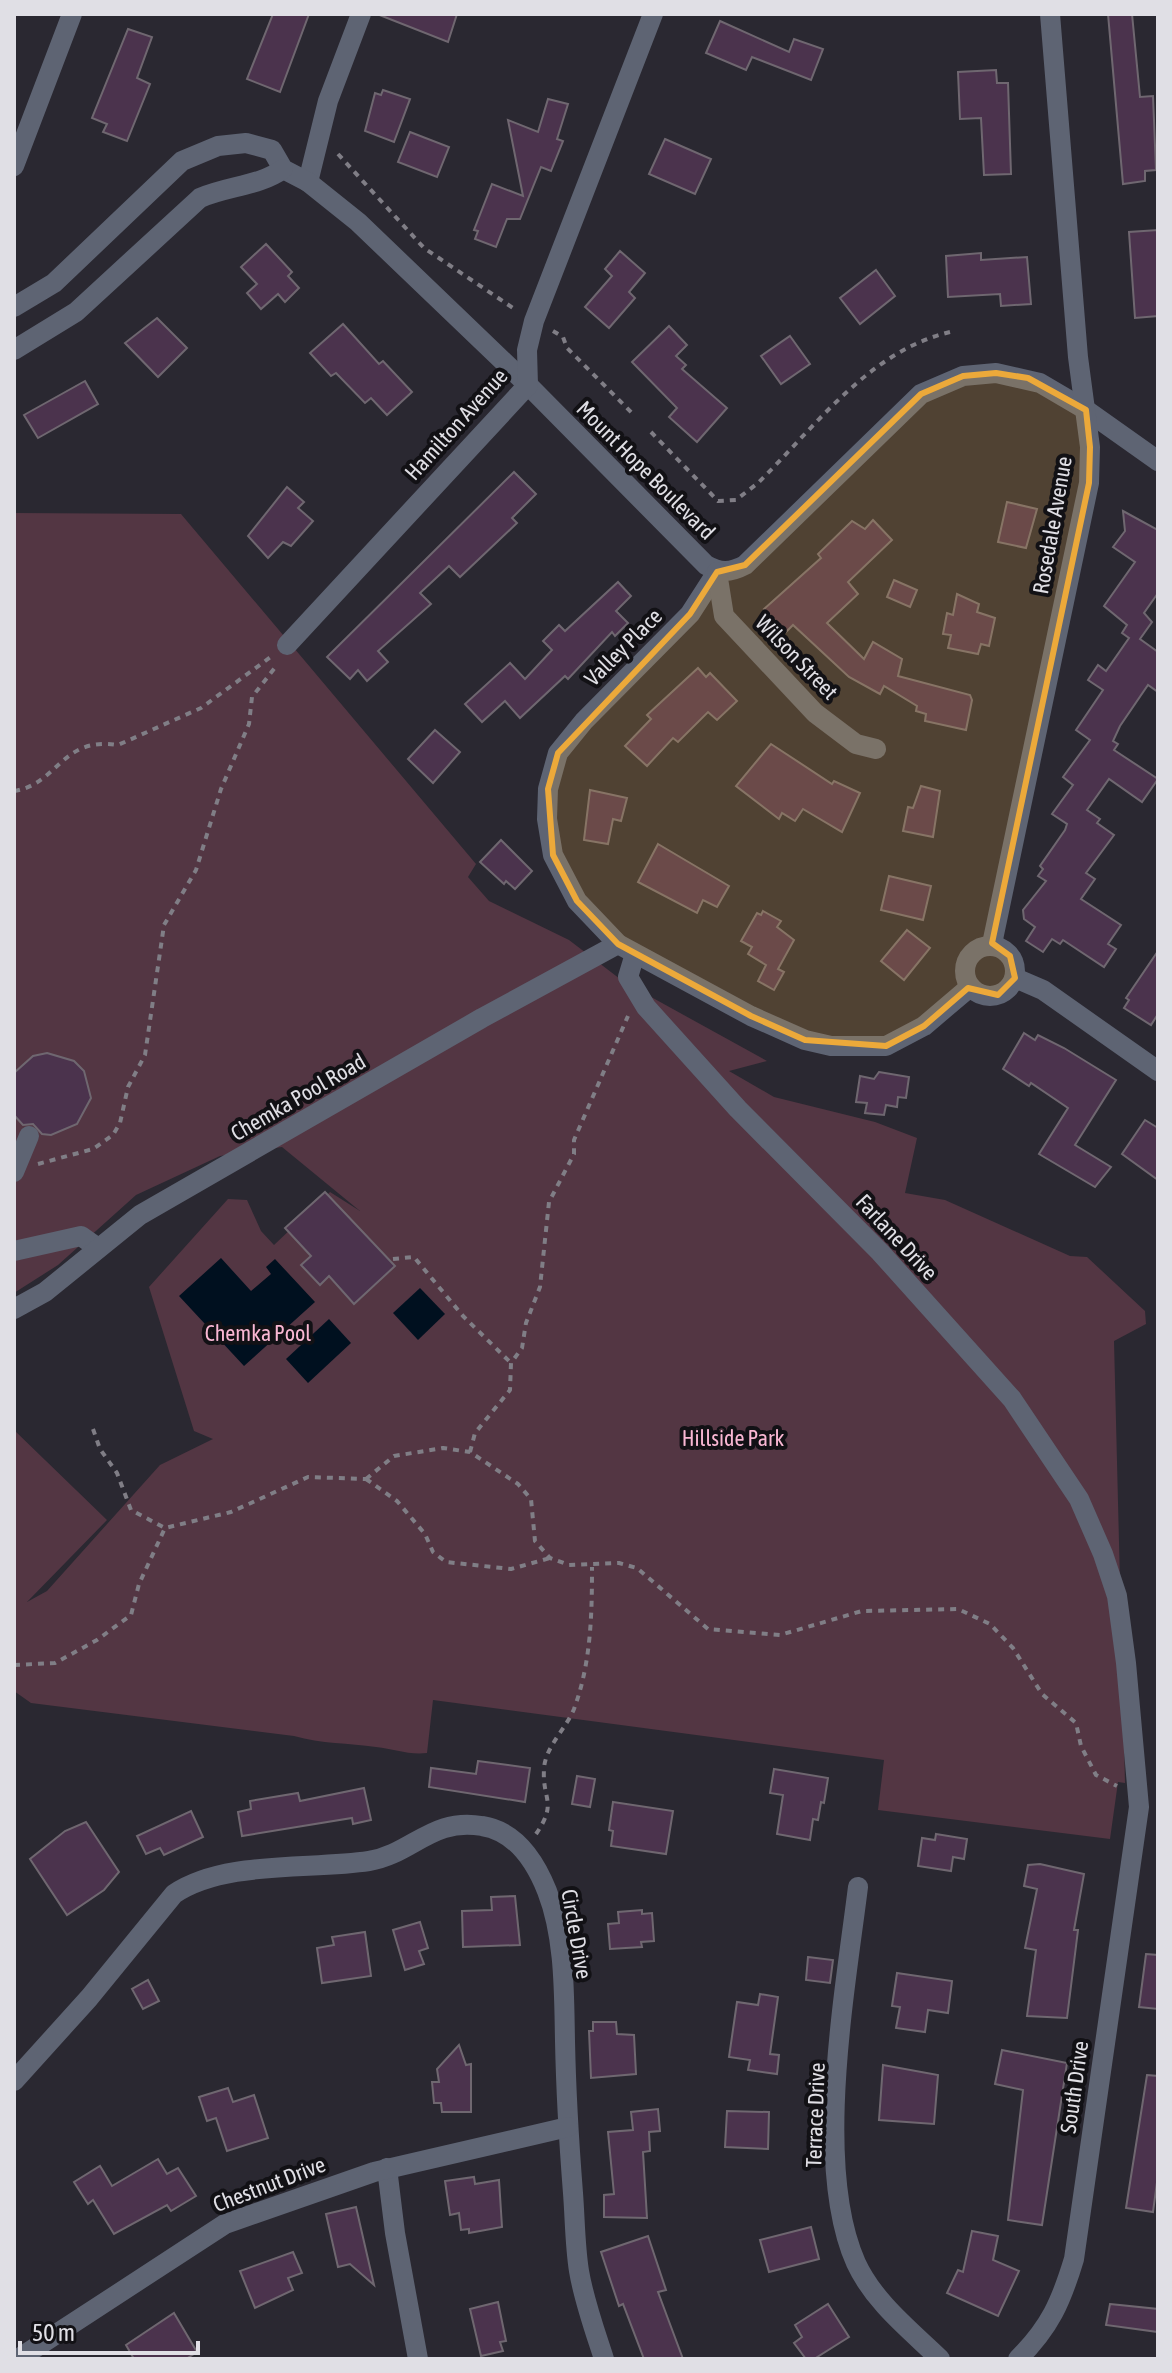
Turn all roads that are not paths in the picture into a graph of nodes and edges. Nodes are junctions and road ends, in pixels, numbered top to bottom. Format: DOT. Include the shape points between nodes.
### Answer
graph roads {
  1 [pos="72,14"];
  2 [pos="361,14"];
  3 [pos="653,14"];
  4 [pos="1050,14"];
  5 [pos="14,166"];
  6 [pos="283,169"];
  7 [pos="308,182"];
  8 [pos="14,307"];
  9 [pos="14,350"];
  10 [pos="528,385"];
  11 [pos="1086,410"];
  12 [pos="1158,461"];
  13 [pos="717,572"];
  14 [pos="287,645"];
  15 [pos="876,749"];
  16 [pos="992,944"];
  17 [pos="626,949"];
  18 [pos="1015,978"];
  19 [pos="970,987"];
  20 [pos="1158,1071"];
  21 [pos="29,1136"];
  22 [pos="19,1170"];
  23 [pos="98,1248"];
  24 [pos="14,1251"];
  25 [pos="14,1309"];
  26 [pos="1145,1803"];
  27 [pos="858,1887"];
  28 [pos="14,2081"];
  29 [pos="568,2127"];
  30 [pos="387,2168"];
  31 [pos="18,2359"];
  32 [pos="418,2359"];
  33 [pos="604,2359"];
  34 [pos="940,2359"];
  35 [pos="1018,2359"];
  1 -- 5 [label="street"];
  2 -- 7 [label="street" via="328,101"];
  3 -- 10 [label="street, Hamilton Avenue" via="534,321 527,350"];
  4 -- 11 [label="street, Rosedale Avenue"];
  6 -- 7 [label="street, Mount Hope Boulevard"];
  6 -- 8 [label="street, Mount Hope Boulevard" via="272,150 246,143 192,156 172,168 54,283"];
  6 -- 9 [label="street" via="271,178 200,198 76,312"];
  7 -- 10 [label="street, Mount Hope Boulevard" via="358,222"];
  10 -- 13 [label="street, Mount Hope Boulevard"];
  10 -- 14 [label="street, Hamilton Avenue"];
  11 -- 12 [label="street, Mount Hope Boulevard"];
  11 -- 13 [label="street, Mount Hope Boulevard" via="1040,383 1013,375 981,373 943,382 921,394 745,565"];
  11 -- 16 [label="street, Rosedale Avenue" via="1089,483"];
  13 -- 15 [label="street, Wilson Street" via="724,616 815,713 856,744"];
  13 -- 17 [label="street, Valley Place" via="690,614 558,753 548,789 553,855 577,901"];
  16 -- 18 [label="street" via="1010,956"];
  16 -- 19 [label="street" via="976,949 966,963"];
  17 -- 19 [label="street" via="751,1016 831,1046 886,1046 924,1026"];
  17 -- 23 [label="street, Chemka Pool Road" via="482,1018 140,1215"];
  17 -- 26 [label="street, Farlane Drive" via="636,995 1012,1399 1079,1499 1117,1596"];
  18 -- 19 [label="street" via="998,995 981,995"];
  18 -- 20 [label="street" via="1043,990"];
  21 -- 22 [label="street"];
  23 -- 24 [label="street" via="81,1236"];
  23 -- 25 [label="street, Chemka Pool Road" via="45,1292"];
  26 -- 35 [label="street, South Drive" via="1074,2259 1049,2325"];
  27 -- 34 [label="street, Terrace Drive" via="834,2136 837,2193 856,2264 869,2286"];
  28 -- 29 [label="street, Circle Drive" via="174,1894 198,1880 371,1860 395,1854 434,1829 481,1825 502,1832 524,1851 548,1893 564,1979"];
  29 -- 30 [label="street, Chestnut Drive"];
  29 -- 33 [label="street, Circle Drive" via="579,2271"];
  30 -- 31 [label="street, Chestnut Drive" via="225,2224"];
  30 -- 32 [label="street"];
}
